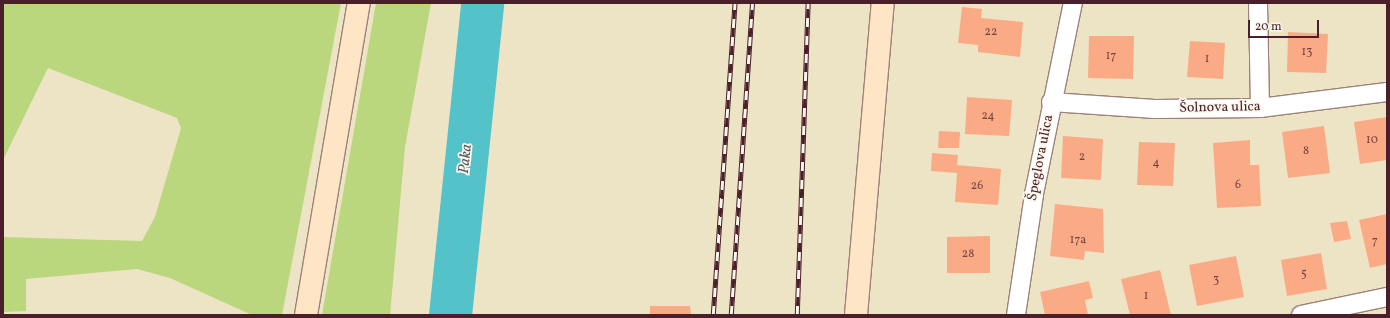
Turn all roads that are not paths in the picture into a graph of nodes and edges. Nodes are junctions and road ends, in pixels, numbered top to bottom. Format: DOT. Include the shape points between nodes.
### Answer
graph roads {
  1 [pos="359,3"];
  2 [pos="884,3"];
  3 [pos="1074,3"];
  4 [pos="1258,3"];
  5 [pos="1387,92"];
  6 [pos="1051,102"];
  7 [pos="1260,108"];
  8 [pos="1387,297"];
  9 [pos="306,315"];
  10 [pos="856,315"];
  11 [pos="1016,315"];
  12 [pos="1301,315"];
  1 -- 9 [label="street"];
  2 -- 10 [label="street"];
  3 -- 6 [label="street, Špeglova ulica"];
  4 -- 7 [label="street"];
  5 -- 7 [label="street, Šolnova ulica"];
  6 -- 7 [label="street, Šolnova ulica" via="1155,109"];
  6 -- 11 [label="street, Špeglova ulica" via="1020,269"];
  8 -- 12 [label="street"];
}
